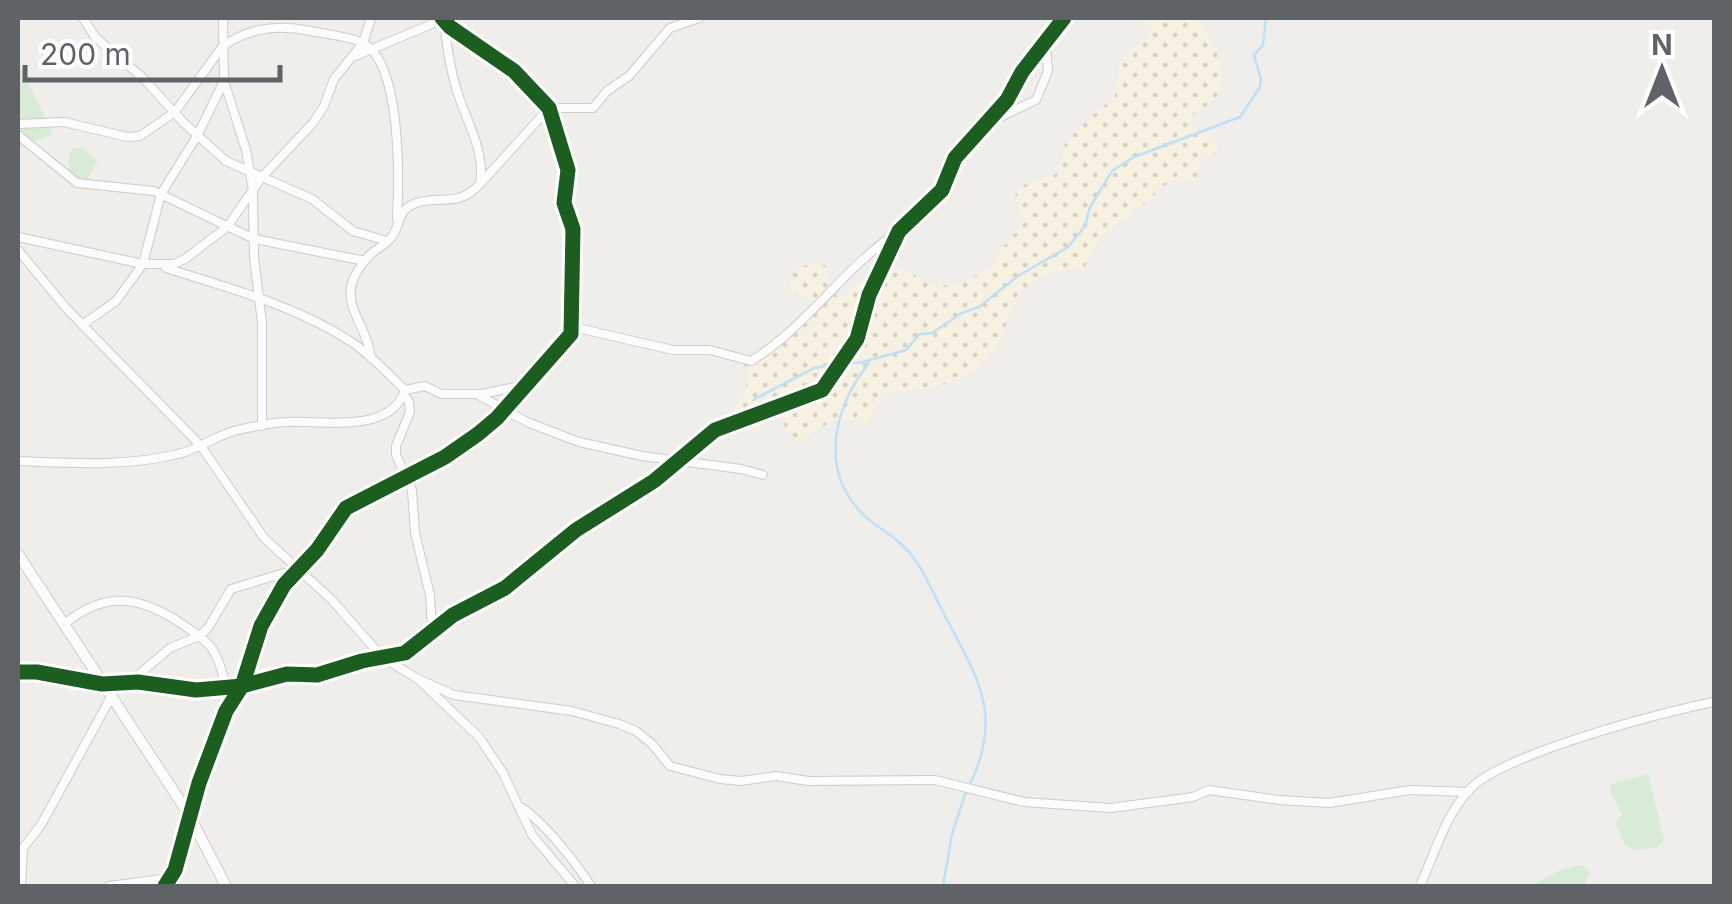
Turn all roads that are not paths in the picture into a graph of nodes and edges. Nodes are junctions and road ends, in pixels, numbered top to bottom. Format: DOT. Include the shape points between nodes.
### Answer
graph roads {
  1 [pos="83,18"];
  2 [pos="223,18"];
  3 [pos="371,18"];
  4 [pos="443,18"];
  5 [pos="699,18"];
  6 [pos="1064,18"];
  7 [pos="363,43"];
  8 [pos="1046,45"];
  9 [pos="222,47"];
  10 [pos="371,50"];
  11 [pos="355,56"];
  12 [pos="224,80"];
  13 [pos="549,108"];
  14 [pos="175,112"];
  15 [pos="988,123"];
  16 [pos="18,124"];
  17 [pos="18,135"];
  18 [pos="197,136"];
  19 [pos="250,172"];
  20 [pos="262,177"];
  21 [pos="480,184"];
  22 [pos="253,190"];
  23 [pos="161,194"];
  24 [pos="397,218"];
  25 [pos="227,227"];
  26 [pos="899,231"];
  27 [pos="18,237"];
  28 [pos="254,239"];
  29 [pos="387,242"];
  30 [pos="18,250"];
  31 [pos="365,260"];
  32 [pos="144,264"];
  33 [pos="158,265"];
  34 [pos="260,300"];
  35 [pos="82,325"];
  36 [pos="573,328"];
  37 [pos="371,358"];
  38 [pos="525,385"];
  39 [pos="405,392"];
  40 [pos="476,394"];
  41 [pos="505,408"];
  42 [pos="262,426"];
  43 [pos="201,446"];
  44 [pos="679,460"];
  45 [pos="18,461"];
  46 [pos="763,475"];
  47 [pos="408,477"];
  48 [pos="18,554"];
  49 [pos="281,556"];
  50 [pos="299,570"];
  51 [pos="284,574"];
  52 [pos="284,585"];
  53 [pos="63,625"];
  54 [pos="432,631"];
  55 [pos="199,636"];
  56 [pos="382,657"];
  57 [pos="18,672"];
  58 [pos="418,679"];
  59 [pos="129,682"];
  60 [pos="102,684"];
  61 [pos="242,686"];
  62 [pos="226,688"];
  63 [pos="111,697"];
  64 [pos="1714,702"];
  65 [pos="229,706"];
  66 [pos="1468,792"];
  67 [pos="518,806"];
  68 [pos="191,819"];
  69 [pos="168,882"];
  70 [pos="20,886"];
  71 [pos="109,886"];
  72 [pos="226,886"];
  73 [pos="575,886"];
  74 [pos="591,886"];
  75 [pos="1420,886"];
  1 -- 14 [label="street" via="95,38"];
  2 -- 9 [label="street"];
  3 -- 7 [label="street"];
  4 -- 10 [label="street"];
  4 -- 13 [label="street" via="514,71"];
  4 -- 21 [label="street" via="480,161"];
  5 -- 13 [label="street" via="670,28 592,108"];
  6 -- 8 [label="street"];
  7 -- 9 [label="street" via="279,28 247,32"];
  7 -- 10 [label="street"];
  7 -- 11 [label="street"];
  8 -- 15 [label="street"];
  8 -- 15 [label="street" via="1048,71 1036,100"];
  9 -- 12 [label="street"];
  9 -- 14 [label="street"];
  10 -- 11 [label="street"];
  10 -- 24 [label="street" via="391,90 400,154"];
  11 -- 20 [label="street" via="334,79 313,123"];
  12 -- 18 [label="street"];
  12 -- 19 [label="street"];
  13 -- 21 [label="street"];
  13 -- 36 [label="street" via="568,170 564,203 574,229"];
  14 -- 16 [label="street" via="140,136 127,137 64,122"];
  14 -- 18 [label="street"];
  15 -- 26 [label="street" via="955,158 942,190"];
  17 -- 23 [label="street" via="77,182"];
  18 -- 19 [label="street"];
  18 -- 23 [label="street"];
  19 -- 20 [label="street"];
  19 -- 22 [label="street"];
  20 -- 22 [label="street"];
  20 -- 29 [label="street" via="312,198 354,231"];
  21 -- 24 [label="street" via="460,199 414,204"];
  22 -- 25 [label="street"];
  22 -- 28 [label="street"];
  23 -- 25 [label="street"];
  23 -- 32 [label="street"];
  24 -- 29 [label="street"];
  25 -- 28 [label="street"];
  25 -- 33 [label="street" via="186,260"];
  26 -- 36 [label="street" via="751,361"];
  26 -- 44 [label="street" via="857,339 822,390 715,430"];
  27 -- 32 [label="street"];
  28 -- 31 [label="street"];
  28 -- 34 [label="street"];
  29 -- 31 [label="street"];
  30 -- 35 [label="street"];
  31 -- 37 [label="street" via="349,304"];
  32 -- 33 [label="street"];
  32 -- 35 [label="street" via="116,301"];
  33 -- 34 [label="street"];
  34 -- 37 [label="street" via="335,332"];
  34 -- 42 [label="street"];
  35 -- 43 [label="street"];
  36 -- 38 [label="street"];
  37 -- 39 [label="street"];
  38 -- 40 [label="street"];
  38 -- 41 [label="street"];
  39 -- 40 [label="street" via="425,386 441,394"];
  39 -- 42 [label="street" via="359,422"];
  39 -- 47 [label="street" via="409,418 396,446"];
  40 -- 41 [label="street"];
  41 -- 44 [label="street" via="579,442"];
  41 -- 47 [label="street" via="445,457"];
  42 -- 43 [label="street" via="222,433"];
  43 -- 45 [label="street" via="118,463"];
  43 -- 49 [label="street"];
  44 -- 46 [label="street"];
  44 -- 54 [label="street" via="504,588"];
  47 -- 50 [label="street" via="346,508"];
  47 -- 54 [label="street"];
  48 -- 53 [label="street"];
  49 -- 50 [label="street"];
  49 -- 51 [label="street"];
  50 -- 52 [label="street"];
  50 -- 56 [label="street"];
  51 -- 52 [label="street"];
  51 -- 55 [label="street" via="231,590"];
  52 -- 61 [label="street" via="255,640"];
  53 -- 55 [label="street" via="114,600 147,604"];
  53 -- 60 [label="street"];
  54 -- 56 [label="street" via="404,653"];
  55 -- 59 [label="street" via="170,648"];
  55 -- 62 [label="street" via="210,646"];
  56 -- 58 [label="street"];
  56 -- 61 [label="street"];
  57 -- 60 [label="street"];
  58 -- 66 [label="street" via="454,695 618,724 644,738 670,766 730,780 936,780 1024,802 1111,808 1209,790 1329,803 1410,790"];
  58 -- 67 [label="street" via="479,737"];
  59 -- 60 [label="street"];
  59 -- 62 [label="street"];
  60 -- 63 [label="street"];
  61 -- 62 [label="street"];
  61 -- 65 [label="street"];
  62 -- 65 [label="street"];
  63 -- 68 [label="street"];
  63 -- 70 [label="street" via="42,826 25,842"];
  64 -- 66 [label="street" via="1563,744 1495,770"];
  65 -- 68 [label="street"];
  66 -- 75 [label="street"];
  67 -- 73 [label="street" via="544,852"];
  67 -- 74 [label="street" via="534,816"];
  68 -- 69 [label="street"];
  68 -- 72 [label="street"];
  69 -- 71 [label="street"];
}
